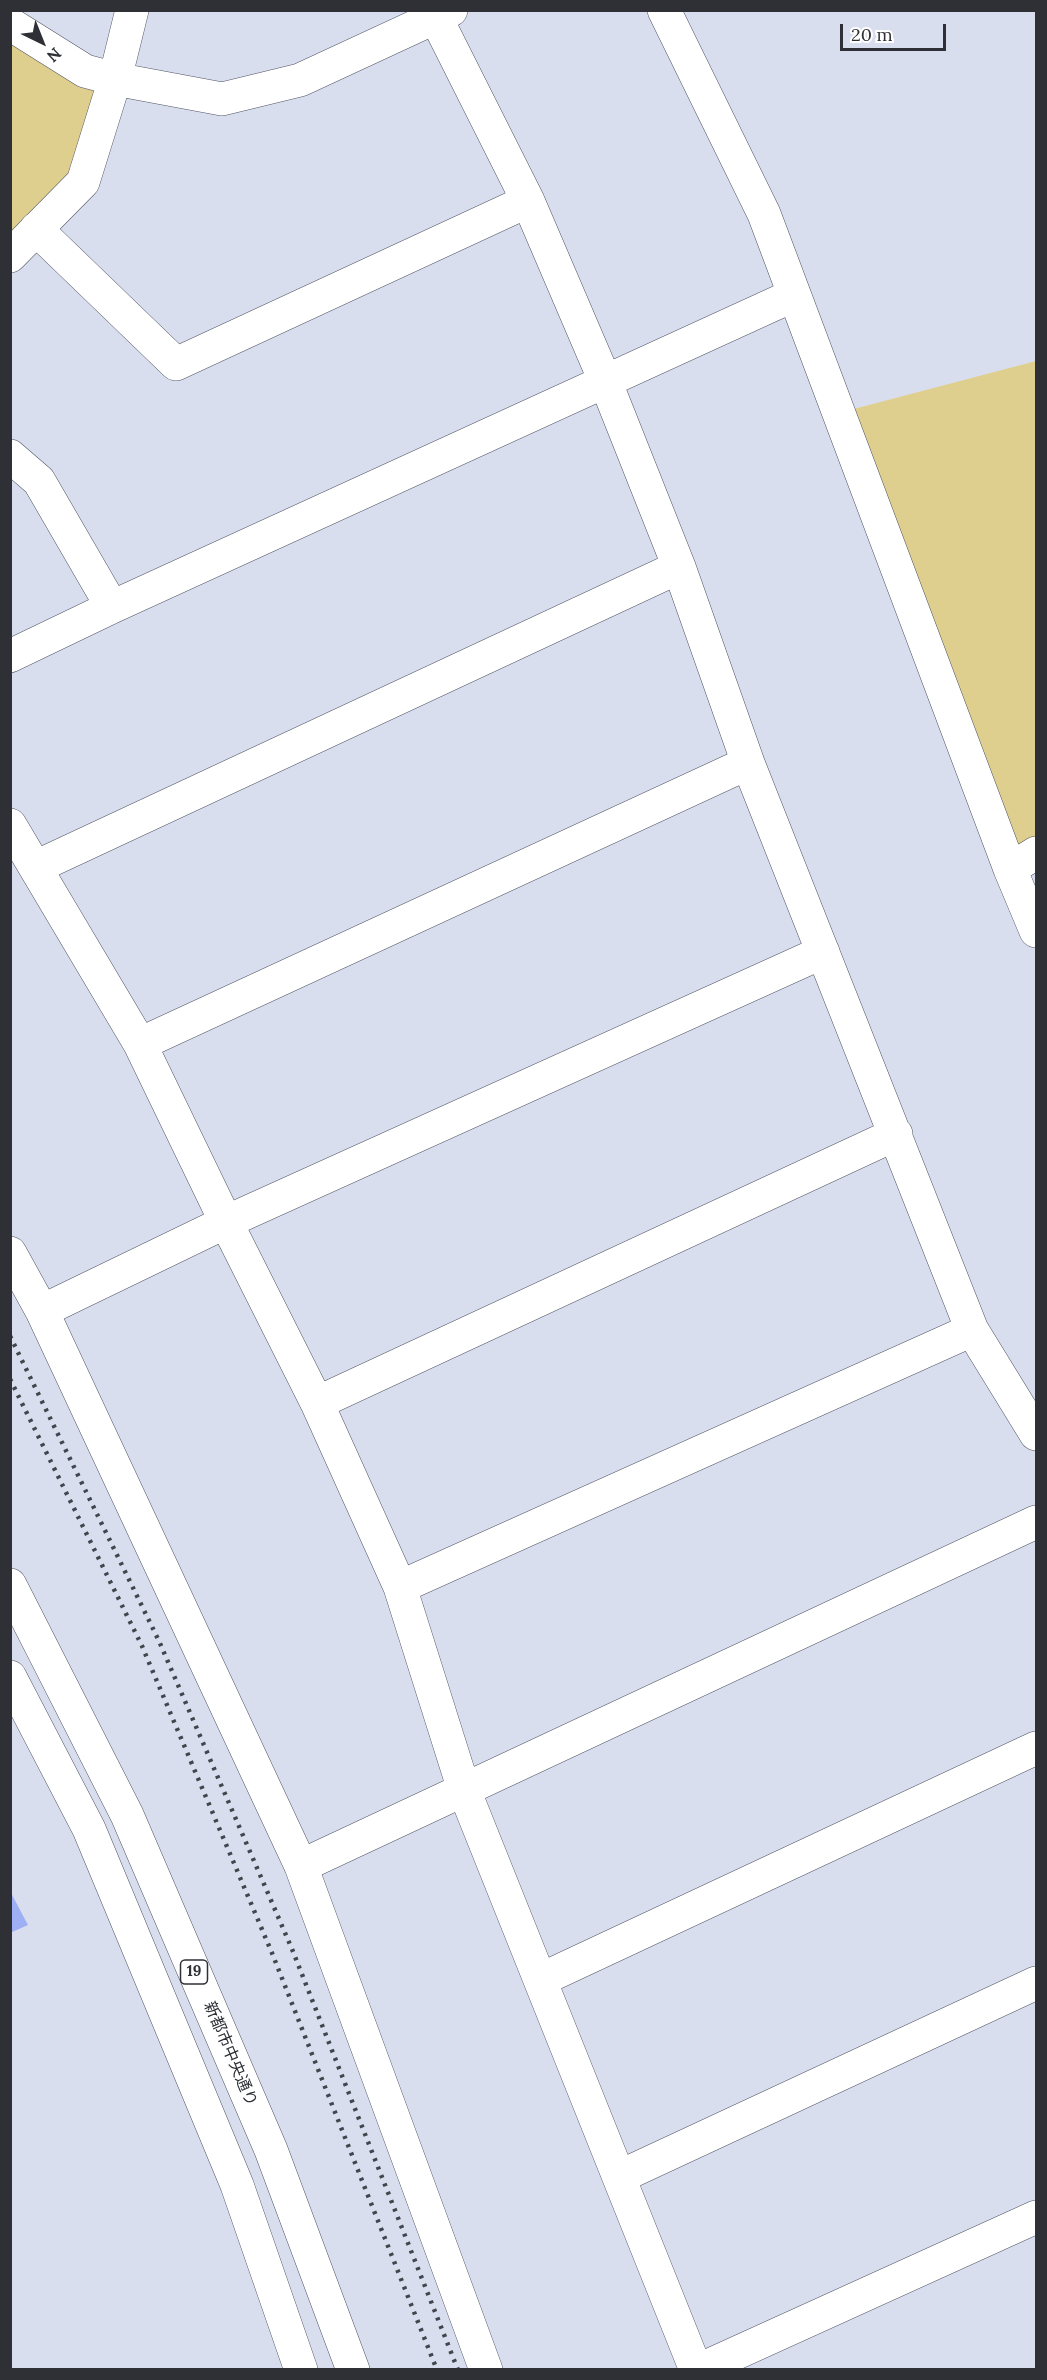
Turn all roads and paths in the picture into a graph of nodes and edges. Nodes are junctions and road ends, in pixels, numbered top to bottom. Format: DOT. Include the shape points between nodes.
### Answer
graph roads {
  1 [pos="132,10"];
  2 [pos="664,10"];
  3 [pos="440,12"];
  4 [pos="10,24"];
  5 [pos="115,79"];
  6 [pos="528,201"];
  7 [pos="36,229"];
  8 [pos="10,256"];
  9 [pos="794,295"];
  10 [pos="606,383"];
  11 [pos="10,456"];
  12 [pos="679,567"];
  13 [pos="112,608"];
  14 [pos="10,656"];
  15 [pos="748,763"];
  16 [pos="10,825"];
  17 [pos="1023,861"];
  18 [pos="36,867"];
  19 [pos="1036,931"];
  20 [pos="823,952"];
  21 [pos="140,1044"];
  22 [pos="896,1134"];
  23 [pos="225,1222"];
  24 [pos="10,1253"];
  25 [pos="42,1311"];
  26 [pos="972,1330"];
  27 [pos="317,1403"];
  28 [pos="1036,1434"];
  29 [pos="1036,1522"];
  30 [pos="10,1585"];
  31 [pos="400,1587"];
  32 [pos="10,1677"];
  33 [pos="1036,1748"];
  34 [pos="464,1790"];
  35 [pos="301,1866"];
  36 [pos="540,1980"];
  37 [pos="1036,1983"];
  38 [pos="619,2177"];
  39 [pos="1036,2217"];
  40 [pos="301,2370"];
  41 [pos="353,2370"];
  42 [pos="486,2370"];
  43 [pos="698,2370"];
  1 -- 5 [label="street"];
  2 -- 9 [label="street" via="764,214"];
  3 -- 5 [label="street" via="300,80 222,99"];
  3 -- 6 [label="street"];
  4 -- 5 [label="street" via="85,71"];
  5 -- 7 [label="street" via="83,182"];
  6 -- 7 [label="street" via="176,364"];
  6 -- 10 [label="street"];
  7 -- 8 [label="street"];
  9 -- 10 [label="street"];
  9 -- 17 [label="street"];
  10 -- 12 [label="street"];
  10 -- 13 [label="street"];
  11 -- 13 [label="street" via="39,481"];
  12 -- 15 [label="street"];
  12 -- 18 [label="street"];
  13 -- 14 [label="street"];
  15 -- 20 [label="street"];
  15 -- 21 [label="street"];
  16 -- 18 [label="street"];
  17 -- 19 [label="street"];
  18 -- 21 [label="street"];
  20 -- 22 [label="street"];
  20 -- 23 [label="street"];
  21 -- 23 [label="street"];
  22 -- 26 [label="street"];
  22 -- 27 [label="street"];
  23 -- 25 [label="street"];
  23 -- 27 [label="street"];
  24 -- 25 [label="street"];
  25 -- 35 [label="street"];
  26 -- 28 [label="street"];
  26 -- 31 [label="street"];
  27 -- 31 [label="street"];
  29 -- 34 [label="street"];
  30 -- 41 [label="street, 新都市中央通り / 19" via="127,1815 271,2150"];
  31 -- 34 [label="street"];
  32 -- 40 [label="street" via="89,1829 237,2185"];
  33 -- 36 [label="street"];
  34 -- 35 [label="street"];
  34 -- 36 [label="street"];
  35 -- 42 [label="street"];
  36 -- 38 [label="street"];
  37 -- 38 [label="street"];
  38 -- 43 [label="street"];
  39 -- 43 [label="street"];
}
